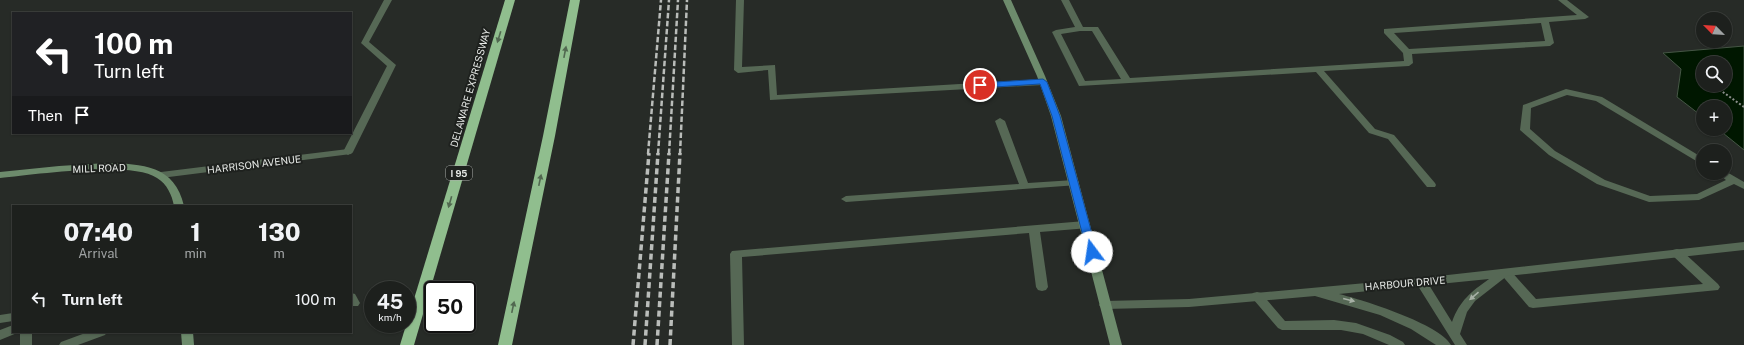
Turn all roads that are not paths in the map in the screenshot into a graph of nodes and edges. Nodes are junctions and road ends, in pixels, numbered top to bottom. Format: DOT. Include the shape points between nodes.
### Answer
graph roads {
  1 [pos="388,0"];
  2 [pos="510,0"];
  3 [pos="575,0"];
  4 [pos="740,0"];
  5 [pos="1007,0"];
  6 [pos="1066,0"];
  7 [pos="1562,0"];
  8 [pos="1544,20"];
  9 [pos="1080,29"];
  10 [pos="1407,52"];
  11 [pos="1318,69"];
  12 [pos="1127,81"];
  13 [pos="1043,82"];
  14 [pos="1000,120"];
  15 [pos="1696,158"];
  16 [pos="0,175"];
  17 [pos="160,176"];
  18 [pos="1734,180"];
  19 [pos="1074,184"];
  20 [pos="1431,185"];
  21 [pos="1744,186"];
  22 [pos="1025,187"];
  23 [pos="846,199"];
  24 [pos="179,205"];
  25 [pos="1086,225"];
  26 [pos="1034,230"];
  27 [pos="1744,246"];
  28 [pos="1677,253"];
  29 [pos="1505,272"];
  30 [pos="1421,282"];
  31 [pos="1042,287"];
  32 [pos="1311,291"];
  33 [pos="1257,296"];
  34 [pos="1106,305"];
  35 [pos="12,317"];
  36 [pos="0,319"];
  37 [pos="12,330"];
  38 [pos="26,333"];
  39 [pos="98,333"];
  40 [pos="187,333"];
  41 [pos="1454,334"];
  42 [pos="0,335"];
  43 [pos="26,345"];
  44 [pos="65,345"];
  45 [pos="188,345"];
  46 [pos="407,345"];
  47 [pos="505,345"];
  48 [pos="738,345"];
  49 [pos="1116,345"];
  50 [pos="1399,345"];
  51 [pos="1445,345"];
  52 [pos="1461,345"];
  1 -- 17 [label="street, HARRISON AVENUE" via="365,43 392,66 348,152"];
  2 -- 46 [label="highway, DELAWARE EXPRESSWAY / I 95, one-way"];
  47 -- 3 [label="highway, one-way"];
  4 -- 13 [label="street" via="738,70 772,67 773,98"];
  5 -- 13 [label="main road"];
  6 -- 9 [label="street"];
  7 -- 8 [label="street" via="1584,17"];
  8 -- 10 [label="street" via="1550,42"];
  8 -- 10 [label="street" via="1387,31"];
  9 -- 12 [label="street" via="1095,29"];
  9 -- 12 [label="street" via="1056,32 1082,84"];
  10 -- 11 [label="street" via="1409,63"];
  11 -- 12 [label="street"];
  11 -- 20 [label="street" via="1372,131 1391,137"];
  13 -- 19 [label="main road" via="1056,116"];
  14 -- 22 [label="street"];
  15 -- 18 [label="street" via="1599,99 1566,92 1526,107 1525,130 1552,153 1601,182 1649,199 1700,197"];
  16 -- 17 [label="main road, MILL ROAD" via="124,166 149,170"];
  17 -- 24 [label="main road, MILL ROAD" via="174,191"];
  18 -- 21 [label="street"];
  19 -- 22 [label="street"];
  19 -- 25 [label="main road"];
  22 -- 23 [label="street"];
  25 -- 26 [label="street"];
  25 -- 34 [label="main road"];
  26 -- 31 [label="street"];
  26 -- 48 [label="street" via="736,254"];
  27 -- 28 [label="street, HARBOUR DRIVE"];
  28 -- 29 [label="street, HARBOUR DRIVE"];
  28 -- 29 [label="street" via="1714,287 1534,304"];
  29 -- 30 [label="street, HARBOUR DRIVE"];
  29 -- 41 [label="street, one-way" via="1471,298 1462,311"];
  30 -- 32 [label="street, HARBOUR DRIVE"];
  30 -- 41 [label="street"];
  32 -- 33 [label="street, HARBOUR DRIVE"];
  32 -- 51 [label="street, one-way" via="1387,312"];
  33 -- 34 [label="street, HARBOUR DRIVE"];
  33 -- 50 [label="street" via="1282,325 1296,327 1340,324 1361,329"];
  34 -- 49 [label="main road"];
  35 -- 36 [label="street"];
  37 -- 42 [label="street"];
  38 -- 43 [label="street"];
  39 -- 44 [label="street"];
  40 -- 45 [label="main road"];
  41 -- 52 [label="street"];
}
